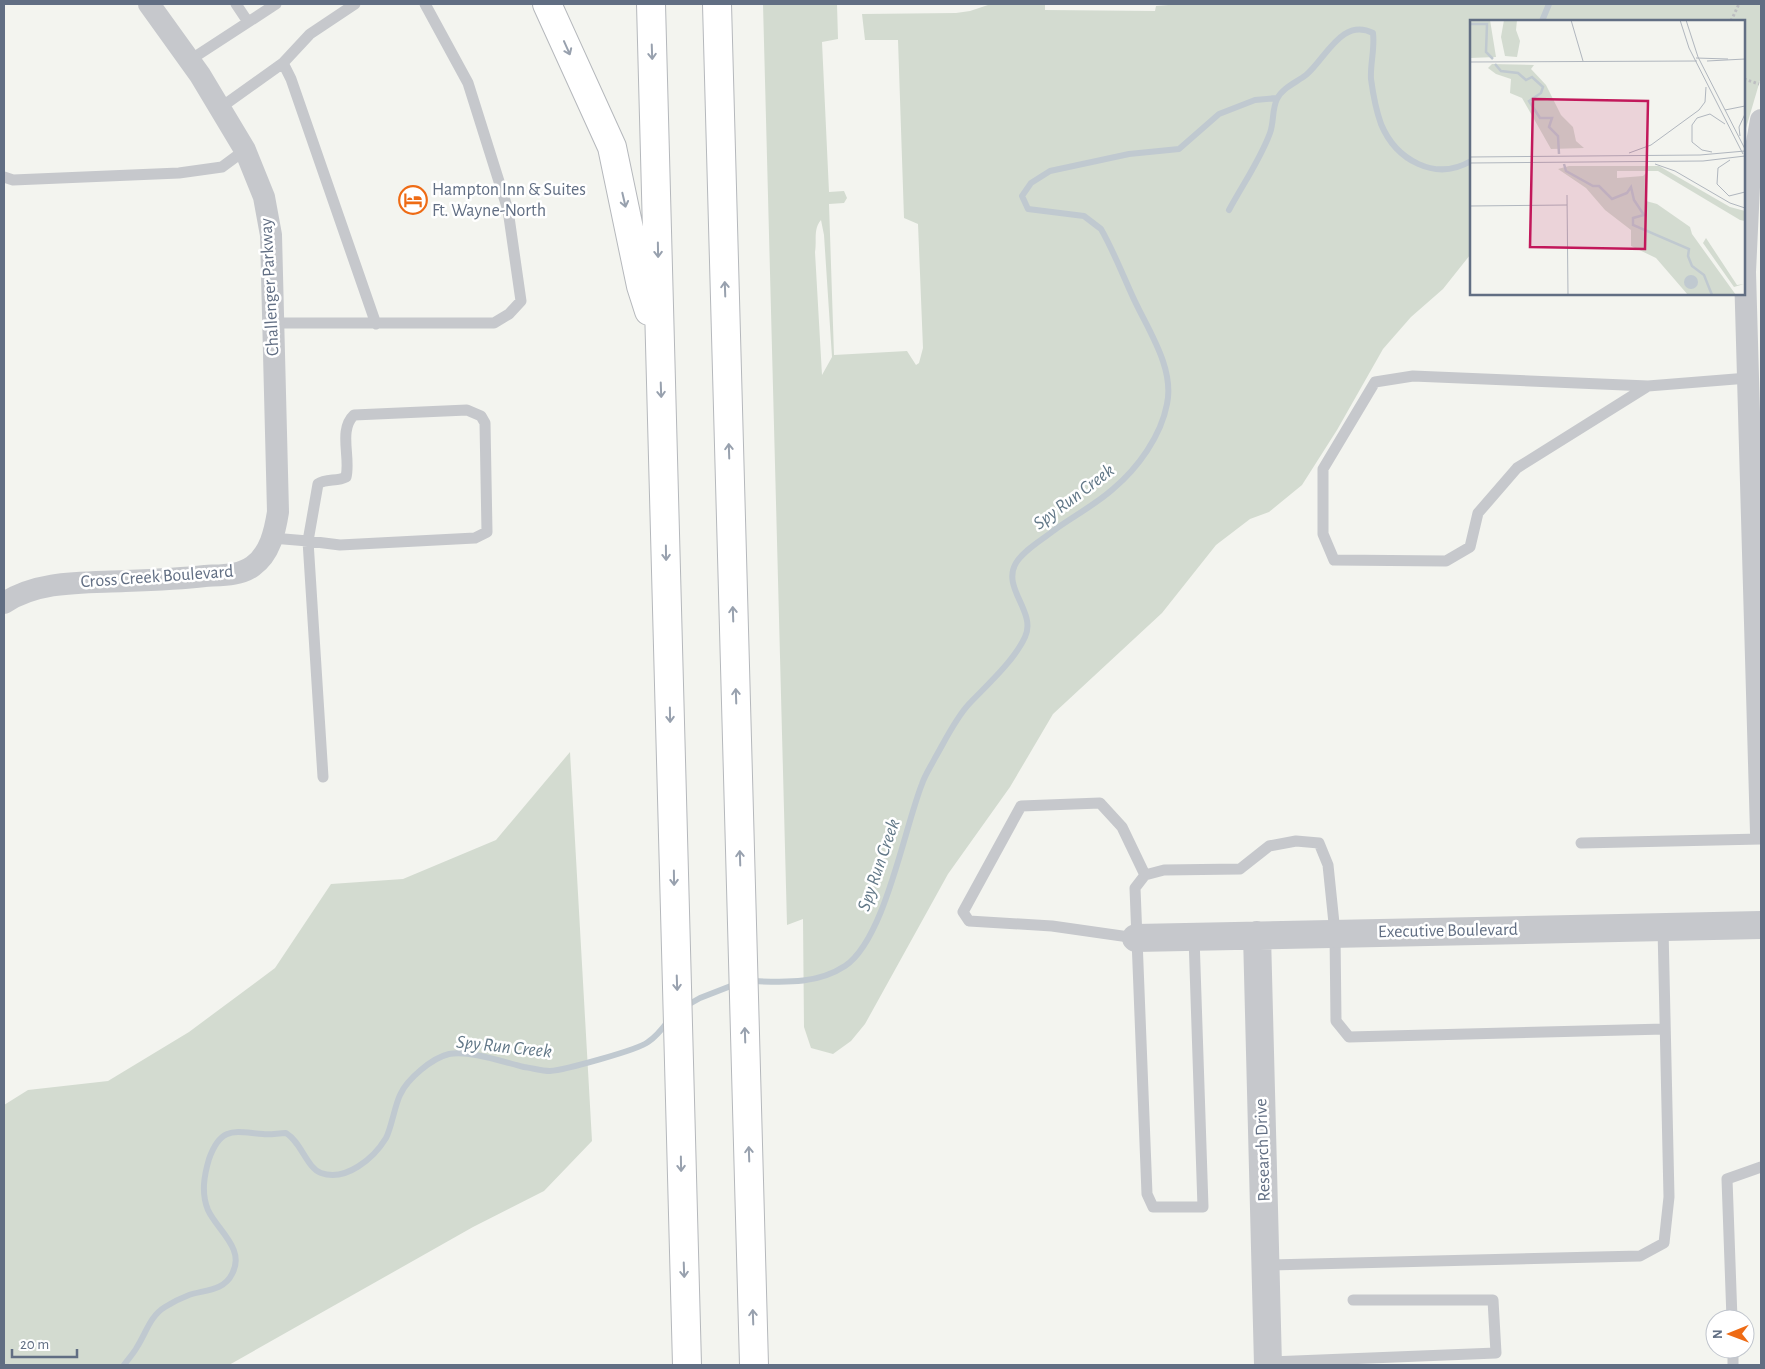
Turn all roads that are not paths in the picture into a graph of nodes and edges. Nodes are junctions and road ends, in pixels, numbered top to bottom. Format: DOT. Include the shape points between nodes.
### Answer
graph roads {
  1 [pos="149,4"];
  2 [pos="236,4"];
  3 [pos="276,4"];
  4 [pos="355,4"];
  5 [pos="425,4"];
  6 [pos="547,4"];
  7 [pos="651,4"];
  8 [pos="718,4"];
  9 [pos="736,4"];
  10 [pos="248,22"];
  11 [pos="190,60"];
  12 [pos="283,63"];
  13 [pos="220,108"];
  14 [pos="1761,120"];
  15 [pos="721,139"];
  16 [pos="245,150"];
  17 [pos="4,177"];
  18 [pos="1751,187"];
  19 [pos="273,323"];
  20 [pos="376,324"];
  21 [pos="660,342"];
  22 [pos="1748,378"];
  23 [pos="1648,386"];
  24 [pos="278,512"];
  25 [pos="272,538"];
  26 [pos="308,540"];
  27 [pos="4,603"];
  28 [pos="1760,771"];
  29 [pos="323,777"];
  30 [pos="1761,833"];
  31 [pos="1761,839"];
  32 [pos="1581,843"];
  33 [pos="1145,875"];
  34 [pos="1761,925"];
  35 [pos="1663,928"];
  36 [pos="1335,933"];
  37 [pos="1257,936"];
  38 [pos="1194,937"];
  39 [pos="1136,938"];
  40 [pos="1666,1029"];
  41 [pos="1761,1167"];
  42 [pos="1266,1265"];
  43 [pos="1353,1300"];
  44 [pos="1732,1309"];
  45 [pos="1268,1363"];
  46 [pos="687,1365"];
  47 [pos="754,1365"];
  1 -- 11 [label="street, Challenger Parkway"];
  2 -- 10 [label="lane"];
  3 -- 10 [label="lane"];
  4 -- 12 [label="lane" via="310,34"];
  5 -- 20 [label="lane" via="468,83 508,210 521,301 494,323"];
  6 -- 21 [label="highway, one-way" via="612,147 641,286"];
  7 -- 21 [label="highway, one-way"];
  8 -- 15 [label="highway"];
  9 -- 15 [label="highway"];
  10 -- 11 [label="lane"];
  11 -- 13 [label="street, Challenger Parkway"];
  12 -- 13 [label="lane"];
  12 -- 20 [label="lane"];
  13 -- 16 [label="street, Challenger Parkway"];
  14 -- 18 [label="street"];
  47 -- 15 [label="highway, one-way"];
  16 -- 17 [label="lane" via="222,167 179,174 13,180"];
  16 -- 19 [label="street, Challenger Parkway" via="264,197 271,235"];
  18 -- 22 [label="street" via="1745,263"];
  19 -- 20 [label="lane"];
  19 -- 24 [label="street, Challenger Parkway"];
  21 -- 46 [label="highway, one-way"];
  22 -- 23 [label="lane"];
  22 -- 28 [label="street"];
  23 -- 23 [label="lane" via="1517,468 1478,514 1470,546 1446,562 1334,560 1323,534 1323,468 1375,382 1413,376"];
  24 -- 25 [label="street, Cross Creek Boulevard"];
  25 -- 26 [label="lane"];
  25 -- 27 [label="street, Cross Creek Boulevard" via="253,566 235,574 72,583 32,589"];
  26 -- 26 [label="lane" via="340,545 466,539 487,532 485,423 482,416 467,410 354,415 348,420 346,434 346,477 318,484"];
  26 -- 29 [label="lane"];
  28 -- 30 [label="street"];
  31 -- 32 [label="lane"];
  33 -- 36 [label="lane" via="1164,870 1240,869 1270,846 1296,841 1319,843 1328,865"];
  33 -- 39 [label="lane" via="1135,888"];
  33 -- 39 [label="lane" via="1122,827 1100,803 1021,806 963,912 969,921 1052,926"];
  34 -- 35 [label="street, Executive Boulevard"];
  35 -- 36 [label="street, Executive Boulevard"];
  35 -- 40 [label="lane"];
  36 -- 37 [label="street, Executive Boulevard"];
  36 -- 40 [label="lane" via="1336,1021 1348,1037"];
  37 -- 38 [label="street, Executive Boulevard"];
  37 -- 42 [label="street, Research Drive"];
  38 -- 39 [label="street, Executive Boulevard"];
  38 -- 39 [label="lane" via="1203,1206 1153,1207 1146,1194"];
  40 -- 42 [label="lane" via="1669,1197 1664,1243 1640,1256"];
  41 -- 44 [label="lane" via="1727,1179"];
  42 -- 45 [label="street, Research Drive"];
  43 -- 45 [label="lane" via="1493,1300 1496,1353"];
}
